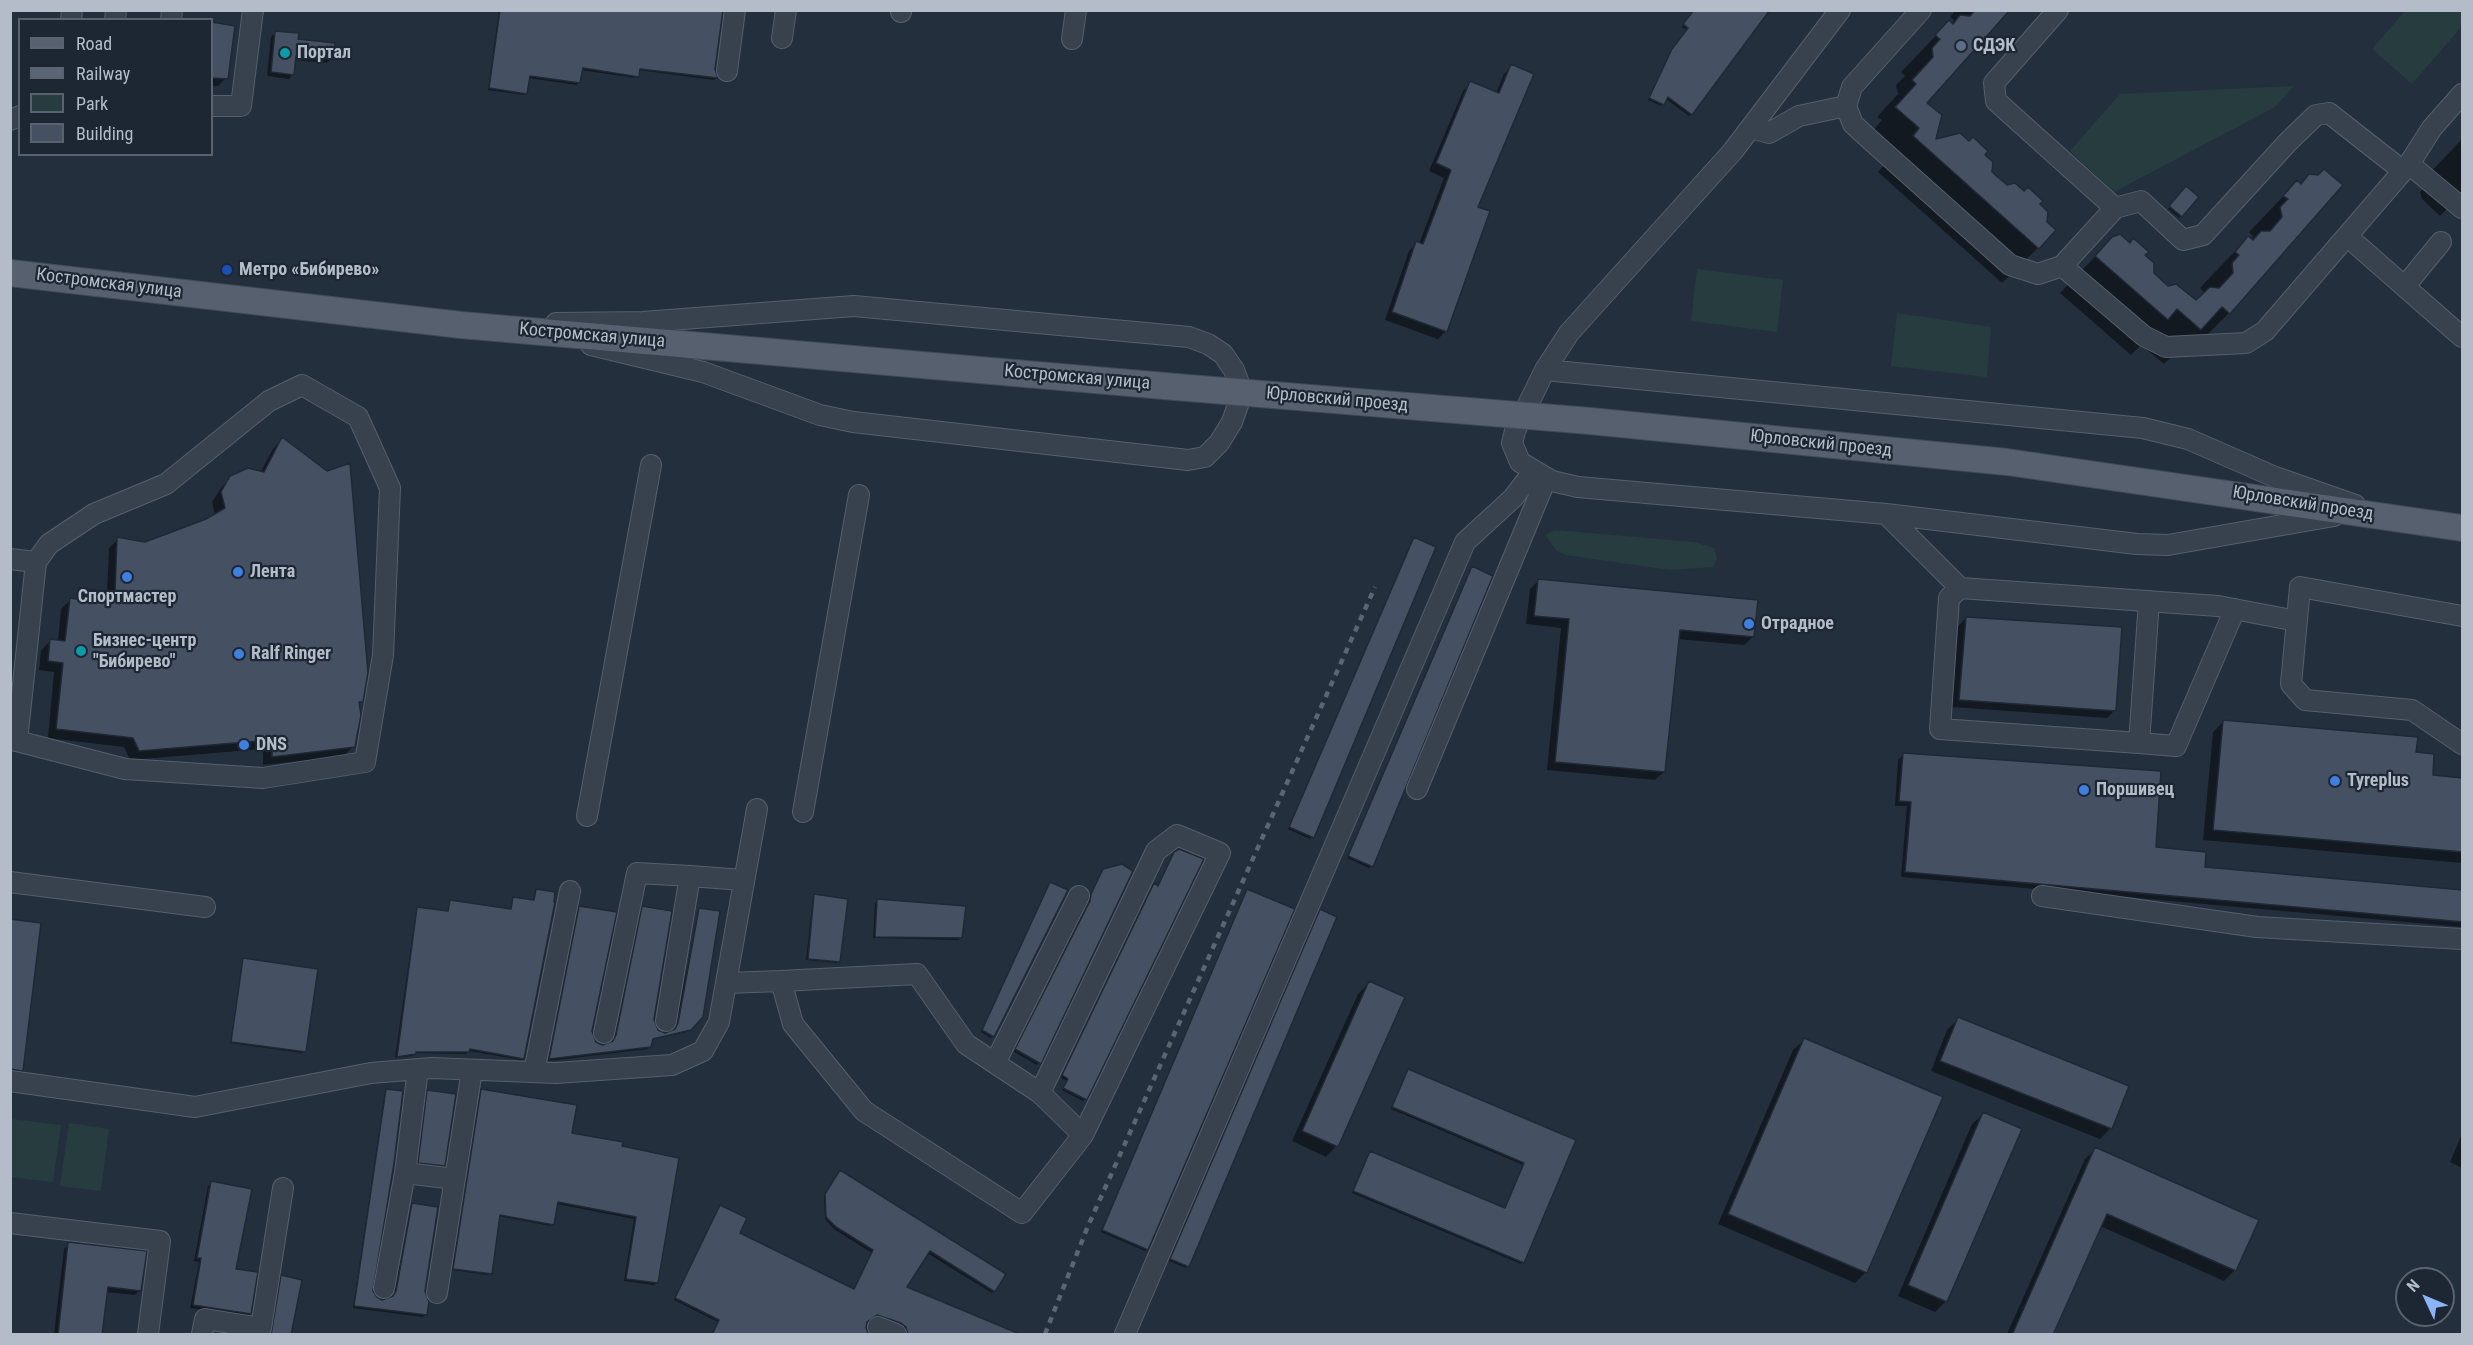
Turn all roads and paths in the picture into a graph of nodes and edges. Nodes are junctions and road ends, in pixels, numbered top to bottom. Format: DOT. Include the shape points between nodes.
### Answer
graph roads {
  1 [pos="253,10"];
  2 [pos="735,10"];
  3 [pos="786,10"];
  4 [pos="1077,10"];
  5 [pos="1840,10"];
  6 [pos="1921,10"];
  7 [pos="2058,10"];
  8 [pos="782,38"];
  9 [pos="1072,39"];
  10 [pos="728,71"];
  11 [pos="2463,94"];
  12 [pos="213,106"];
  13 [pos="1846,106"];
  14 [pos="1751,128"];
  15 [pos="2406,167"];
  16 [pos="2115,208"];
  17 [pos="2463,208"];
  18 [pos="2348,237"];
  19 [pos="2441,242"];
  20 [pos="2062,266"];
  21 [pos="10,273"];
  22 [pos="2404,286"];
  23 [pos="461,325"];
  24 [pos="533,331"];
  25 [pos="2463,337"];
  26 [pos="1545,370"];
  27 [pos="1176,387"];
  28 [pos="651,465"];
  29 [pos="1540,475"];
  30 [pos="859,495"];
  31 [pos="2360,513"];
  32 [pos="1886,514"];
  33 [pos="2389,517"];
  34 [pos="2463,528"];
  35 [pos="10,559"];
  36 [pos="36,562"];
  37 [pos="1960,588"];
  38 [pos="2149,601"];
  39 [pos="2235,609"];
  40 [pos="2463,616"];
  41 [pos="2298,621"];
  42 [pos="14,741"];
  43 [pos="2139,743"];
  44 [pos="2463,744"];
  45 [pos="1417,789"];
  46 [pos="757,809"];
  47 [pos="802,812"];
  48 [pos="587,816"];
  49 [pos="690,876"];
  50 [pos="743,880"];
  51 [pos="10,882"];
  52 [pos="570,891"];
  53 [pos="1079,896"];
  54 [pos="2042,896"];
  55 [pos="205,907"];
  56 [pos="2463,939"];
  57 [pos="782,981"];
  58 [pos="726,982"];
  59 [pos="666,1021"];
  60 [pos="604,1033"];
  61 [pos="995,1063"];
  62 [pos="418,1069"];
  63 [pos="472,1070"];
  64 [pos="534,1072"];
  65 [pos="10,1081"];
  66 [pos="1040,1092"];
  67 [pos="1083,1135"];
  68 [pos="405,1173"];
  69 [pos="455,1179"];
  70 [pos="283,1188"];
  71 [pos="10,1223"];
  72 [pos="384,1288"];
  73 [pos="437,1293"];
  74 [pos="878,1327"];
  75 [pos="148,1335"];
  76 [pos="202,1335"];
  77 [pos="896,1335"];
  78 [pos="1125,1335"];
  1 -- 12 [label="street" via="241,106"];
  2 -- 10 [label="street"];
  3 -- 8 [label="street"];
  4 -- 9 [label="street"];
  5 -- 14 [label="street"];
  6 -- 13 [label="street" via="1852,87"];
  7 -- 16 [label="street" via="1994,83 1996,101"];
  11 -- 15 [label="street" via="2432,128"];
  13 -- 14 [label="street" via="1798,116 1769,133"];
  13 -- 20 [label="street" via="1853,124 2010,265 2038,274"];
  14 -- 26 [label="street" via="1569,333"];
  15 -- 16 [label="street" via="2329,113 2316,115 2288,142 2203,235 2183,240 2141,201"];
  15 -- 17 [label="street"];
  15 -- 18 [label="street"];
  16 -- 20 [label="street"];
  18 -- 20 [label="street" via="2265,331 2246,344 2166,347 2144,336"];
  18 -- 22 [label="street"];
  19 -- 22 [label="street"];
  21 -- 23 [label="main road, Костромская улица"];
  22 -- 25 [label="street"];
  23 -- 24 [label="main road, Костромская улица"];
  23 -- 24 [label="street" via="643,321 854,306 1150,333 1189,337 1223,354 1240,386 1239,402 1219,443 1205,457 1188,460 854,422 820,415 703,372"];
  24 -- 27 [label="main road, Костромская улица"];
  26 -- 29 [label="street" via="1512,443 1520,462"];
  26 -- 33 [label="street" via="2143,428 2188,439 2275,477"];
  27 -- 31 [label="main road, Юрловский проезд, bridge" via="1590,421 2007,462"];
  28 -- 48 [label="street"];
  29 -- 32 [label="street" via="1578,487"];
  29 -- 45 [label="street"];
  29 -- 78 [label="street" via="1465,542"];
  30 -- 47 [label="street"];
  31 -- 32 [label="street" via="2168,545"];
  31 -- 33 [label="main road, Юрловский проезд"];
  32 -- 37 [label="street"];
  33 -- 34 [label="main road, Юрловский проезд"];
  35 -- 36 [label="street"];
  36 -- 42 [label="street"];
  36 -- 42 [label="street" via="49,544 94,514 166,484 269,401 302,385 358,417 390,488 383,655 364,762 263,778 125,769"];
  37 -- 38 [label="street"];
  37 -- 43 [label="street" via="1949,598 1940,729"];
  38 -- 39 [label="street"];
  38 -- 43 [label="street"];
  39 -- 41 [label="street"];
  39 -- 43 [label="street" via="2176,746"];
  40 -- 41 [label="street" via="2301,587"];
  41 -- 44 [label="street" via="2291,684 2305,700 2412,710"];
  46 -- 50 [label="street"];
  49 -- 50 [label="street"];
  49 -- 59 [label="street"];
  49 -- 60 [label="street" via="637,873"];
  50 -- 58 [label="street"];
  51 -- 55 [label="street"];
  52 -- 64 [label="street"];
  53 -- 61 [label="street"];
  54 -- 56 [label="street" via="2257,927"];
  57 -- 58 [label="street"];
  57 -- 61 [label="street" via="916,974 966,1044"];
  57 -- 67 [label="street" via="793,1024 864,1111 1022,1213"];
  58 -- 64 [label="street" via="719,1022 703,1051 693,1056 672,1065"];
  61 -- 66 [label="street"];
  62 -- 63 [label="street"];
  62 -- 65 [label="street" via="371,1073 195,1107"];
  62 -- 68 [label="street"];
  63 -- 64 [label="street"];
  63 -- 69 [label="street"];
  66 -- 67 [label="street"];
  66 -- 67 [label="street" via="1156,851 1178,835 1220,853"];
  68 -- 69 [label="street"];
  68 -- 72 [label="street"];
  69 -- 73 [label="street"];
  70 -- 76 [label="street" via="261,1328 205,1319"];
  71 -- 75 [label="street" via="160,1241"];
  74 -- 77 [label="street"];
}
